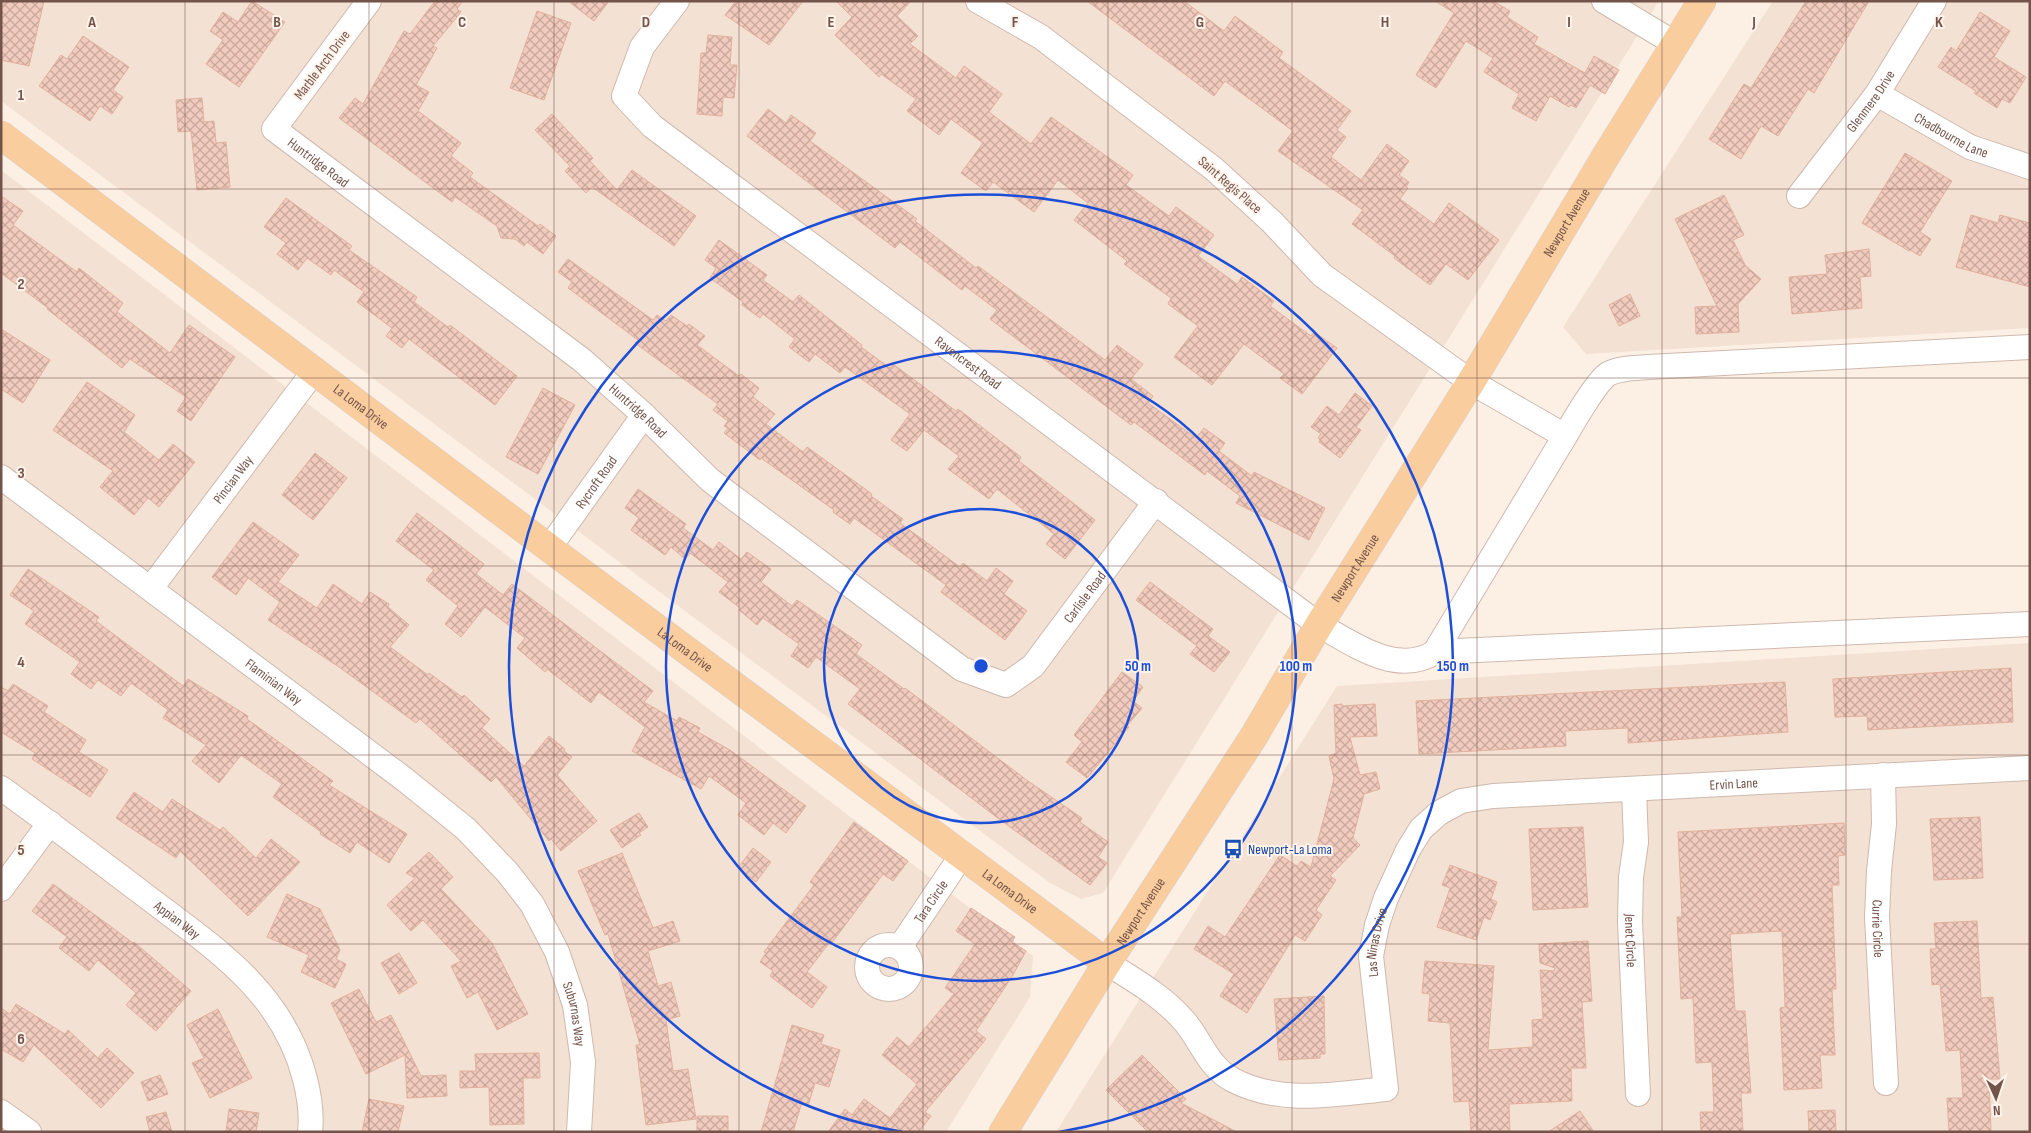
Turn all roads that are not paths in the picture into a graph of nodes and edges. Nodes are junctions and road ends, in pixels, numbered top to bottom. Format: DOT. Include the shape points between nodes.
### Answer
graph roads {
  1 [pos="369,1"];
  2 [pos="677,1"];
  3 [pos="978,1"];
  4 [pos="1604,1"];
  5 [pos="1702,1"];
  6 [pos="1934,1"];
  7 [pos="1676,44"];
  8 [pos="1877,94"];
  9 [pos="274,129"];
  10 [pos="1,135"];
  11 [pos="2030,167"];
  12 [pos="1799,196"];
  13 [pos="2030,347"];
  14 [pos="315,370"];
  15 [pos="1471,382"];
  16 [pos="644,415"];
  17 [pos="1565,436"];
  18 [pos="1,477"];
  19 [pos="1156,501"];
  20 [pos="549,548"];
  21 [pos="151,588"];
  22 [pos="2030,624"];
  23 [pos="1319,625"];
  24 [pos="1435,652"];
  25 [pos="1006,685"];
  26 [pos="2030,768"];
  27 [pos="1883,775"];
  28 [pos="1,788"];
  29 [pos="1634,789"];
  30 [pos="1439,813"];
  31 [pos="50,823"];
  32 [pos="962,855"];
  33 [pos="1,889"];
  34 [pos="532,904"];
  35 [pos="900,947"];
  36 [pos="1107,963"];
  37 [pos="1886,1083"];
  38 [pos="1386,1089"];
  39 [pos="1638,1094"];
  40 [pos="1,1112"];
  41 [pos="29,1132"];
  42 [pos="310,1132"];
  43 [pos="579,1132"];
  44 [pos="1003,1132"];
  1 -- 9 [label="street, Marble Arch Drive"];
  2 -- 19 [label="street, Ravencrest Road" via="642,47 624,96 652,126"];
  3 -- 15 [label="street, Saint Regis Place" via="1041,38 1214,169 1272,222 1322,275"];
  4 -- 7 [label="street"];
  5 -- 7 [label="main road, Newport Avenue"];
  6 -- 8 [label="street, Glenmere Drive"];
  7 -- 15 [label="main road, Newport Avenue"];
  8 -- 11 [label="street, Chadbourne Lane" via="1970,148"];
  8 -- 12 [label="street, Glenmere Drive"];
  9 -- 16 [label="street, Huntridge Road" via="582,360"];
  10 -- 14 [label="main road, La Loma Drive"];
  13 -- 17 [label="street" via="1648,366 1619,371 1608,374 1581,408"];
  14 -- 20 [label="main road, La Loma Drive"];
  14 -- 21 [label="street, Pincian Way"];
  15 -- 17 [label="street, Saint Regis Place"];
  15 -- 23 [label="main road, Newport Avenue"];
  16 -- 20 [label="street, Rycroft Road"];
  16 -- 25 [label="street, Huntridge Road" via="710,480 859,592 962,668"];
  17 -- 24 [label="street"];
  18 -- 21 [label="street, Flaminian Way"];
  19 -- 23 [label="street, Ravencrest Road"];
  19 -- 25 [label="street, Carlisle Road" via="1034,666"];
  20 -- 32 [label="main road, La Loma Drive"];
  21 -- 34 [label="street, Flaminian Way" via="466,829"];
  22 -- 24 [label="street, Ravencrest Road"];
  23 -- 24 [label="street, Ravencrest Road" via="1372,655 1406,660 1424,659"];
  23 -- 36 [label="main road, Newport Avenue" via="1254,736"];
  26 -- 27 [label="street, Ervin Lane"];
  27 -- 29 [label="street, Ervin Lane"];
  27 -- 37 [label="street, Currie Circle" via="1884,824 1877,917"];
  28 -- 31 [label="street, Appian Way"];
  29 -- 30 [label="street, Ervin Lane" via="1493,796 1461,802"];
  29 -- 39 [label="street, Jenet Circle" via="1636,842 1630,922"];
  30 -- 38 [label="street, Las Ninas Drive" via="1421,829 1408,850 1376,925 1371,956"];
  31 -- 33 [label="street"];
  31 -- 42 [label="street, Appian Way" via="237,967 269,1003 292,1039 301,1064 308,1090"];
  32 -- 35 [label="street, Tara Circle"];
  32 -- 36 [label="main road, La Loma Drive"];
  34 -- 43 [label="street, Suburnas Way" via="557,952 575,1005 583,1062"];
  36 -- 38 [label="street, La Loma Drive" via="1150,990 1185,1023 1208,1058 1232,1080 1268,1092 1314,1096"];
  36 -- 44 [label="main road, Newport Avenue"];
  40 -- 41 [label="street"];
}
